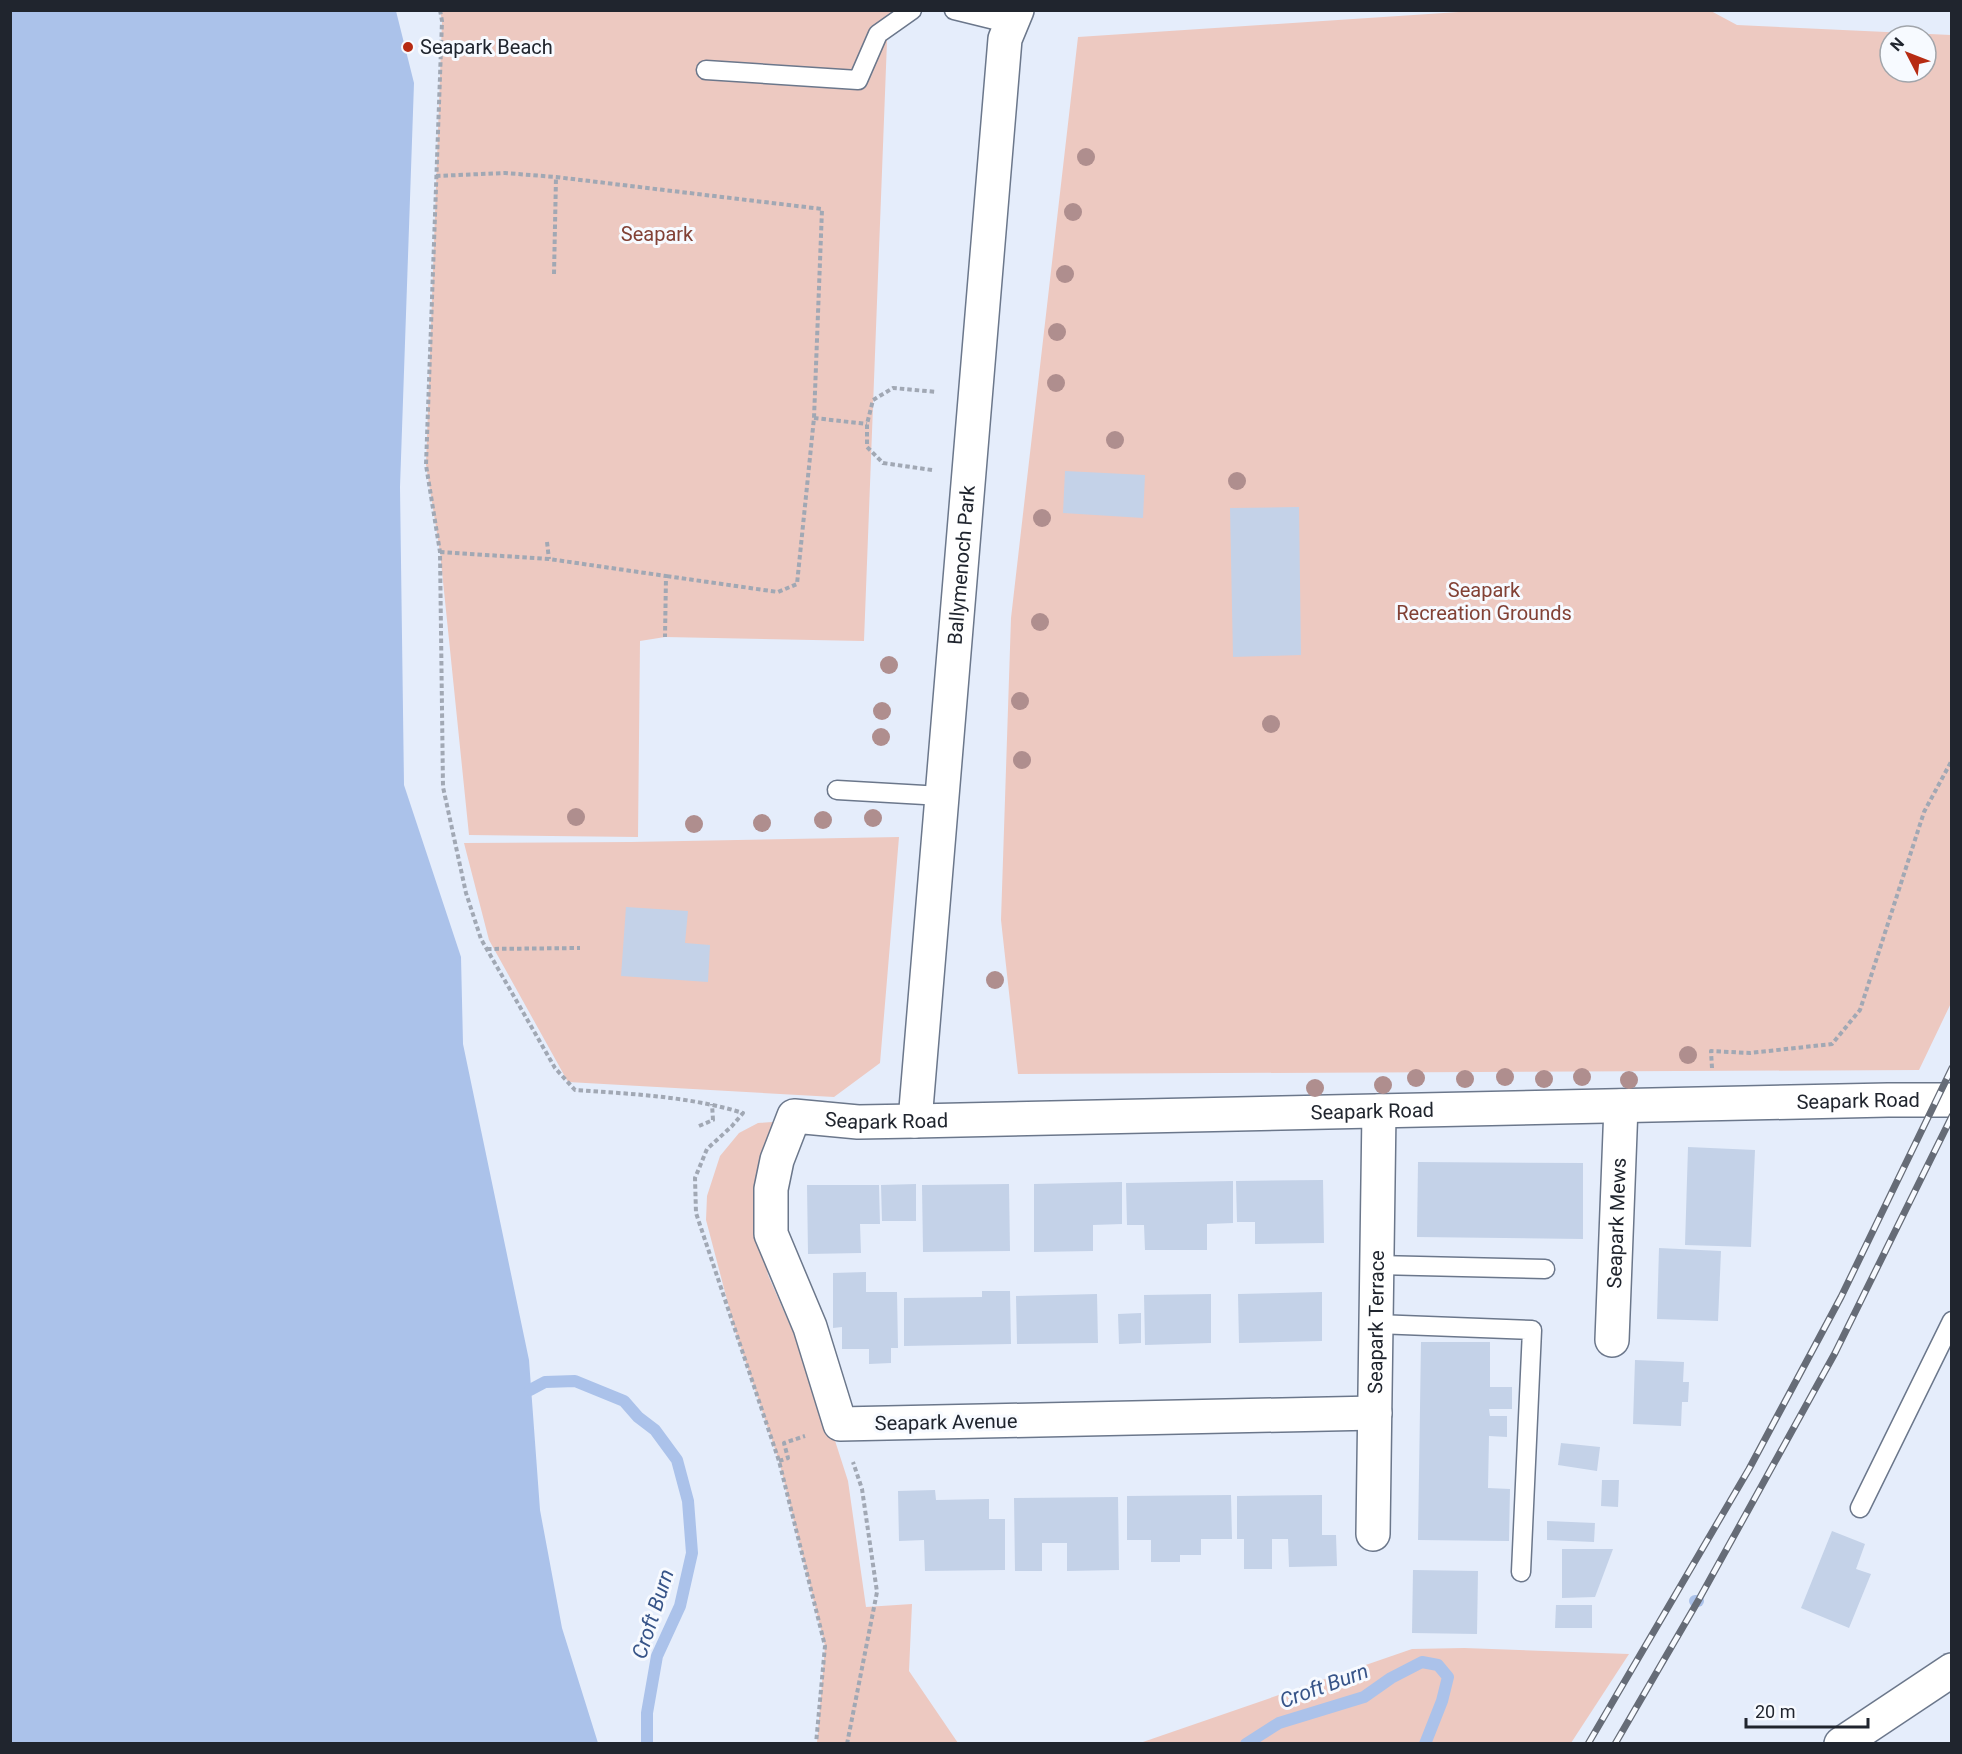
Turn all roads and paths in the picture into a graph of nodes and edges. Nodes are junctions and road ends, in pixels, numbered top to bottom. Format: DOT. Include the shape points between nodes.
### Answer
graph roads {
  1 [pos="440,10"];
  2 [pos="912,10"];
  3 [pos="954,10"];
  4 [pos="1014,17"];
  5 [pos="706,70"];
  6 [pos="436,176"];
  7 [pos="556,177"];
  8 [pos="554,274"];
  9 [pos="975,395"];
  10 [pos="814,418"];
  11 [pos="867,424"];
  12 [pos="969,476"];
  13 [pos="547,542"];
  14 [pos="440,552"];
  15 [pos="549,559"];
  16 [pos="666,576"];
  17 [pos="665,637"];
  18 [pos="1952,760"];
  19 [pos="837,790"];
  20 [pos="942,796"];
  21 [pos="580,948"];
  22 [pos="487,949"];
  23 [pos="1952,1100"];
  24 [pos="712,1104"];
  25 [pos="1712,1104"];
  26 [pos="1621,1106"];
  27 [pos="1379,1111"];
  28 [pos="915,1121"];
  29 [pos="699,1126"];
  30 [pos="1377,1265"];
  31 [pos="1545,1269"];
  32 [pos="1952,1321"];
  33 [pos="1376,1324"];
  34 [pos="1612,1340"];
  35 [pos="1375,1413"];
  36 [pos="840,1424"];
  37 [pos="1860,1508"];
  38 [pos="1373,1534"];
  39 [pos="1521,1572"];
  40 [pos="1952,1670"];
  41 [pos="816,1743"];
  42 [pos="847,1743"];
  43 [pos="1841,1743"];
  1 -- 6 [label="path"];
  2 -- 5 [label="lane" via="878,34 858,80"];
  3 -- 4 [label="lane"];
  4 -- 9 [label="main road, Ballymenoch Park" via="1005,39"];
  6 -- 7 [label="path" via="506,173"];
  6 -- 14 [label="path" via="426,465"];
  7 -- 8 [label="path"];
  7 -- 10 [label="path" via="822,209"];
  9 -- 11 [label="path" via="893,388 873,400"];
  9 -- 12 [label="main road, Ballymenoch Park"];
  10 -- 11 [label="path"];
  10 -- 16 [label="path" via="797,584 778,592"];
  11 -- 12 [label="path" via="867,447 883,463"];
  12 -- 20 [label="main road, Ballymenoch Park"];
  13 -- 15 [label="path"];
  14 -- 15 [label="path"];
  14 -- 22 [label="path" via="443,787 466,893"];
  15 -- 16 [label="path"];
  16 -- 17 [label="path"];
  18 -- 25 [label="path" via="1924,812 1860,1010 1832,1044 1750,1053 1711,1051"];
  19 -- 20 [label="lane"];
  20 -- 28 [label="main road, Ballymenoch Park"];
  21 -- 22 [label="path"];
  22 -- 24 [label="path" via="555,1068 574,1090"];
  23 -- 25 [label="main road, Seapark Road"];
  24 -- 29 [label="path" via="712,1120"];
  24 -- 41 [label="path" via="743,1113 707,1149 695,1178 696,1213 779,1461 825,1646"];
  25 -- 26 [label="main road, Seapark Road"];
  26 -- 27 [label="main road, Seapark Road"];
  26 -- 34 [label="main road, Seapark Mews"];
  27 -- 28 [label="main road, Seapark Road"];
  27 -- 30 [label="main road, Seapark Terrace"];
  28 -- 36 [label="main road, Seapark Road" via="858,1122 794,1116 777,1160 771,1189 771,1234 810,1327"];
  30 -- 31 [label="lane"];
  30 -- 33 [label="main road, Seapark Terrace"];
  32 -- 37 [label="lane"];
  33 -- 35 [label="main road, Seapark Terrace"];
  33 -- 39 [label="lane" via="1532,1330"];
  35 -- 36 [label="main road, Seapark Avenue"];
  35 -- 38 [label="main road, Seapark Terrace"];
  36 -- 42 [label="path" via="862,1489 877,1592"];
  40 -- 43 [label="main road"];
}
